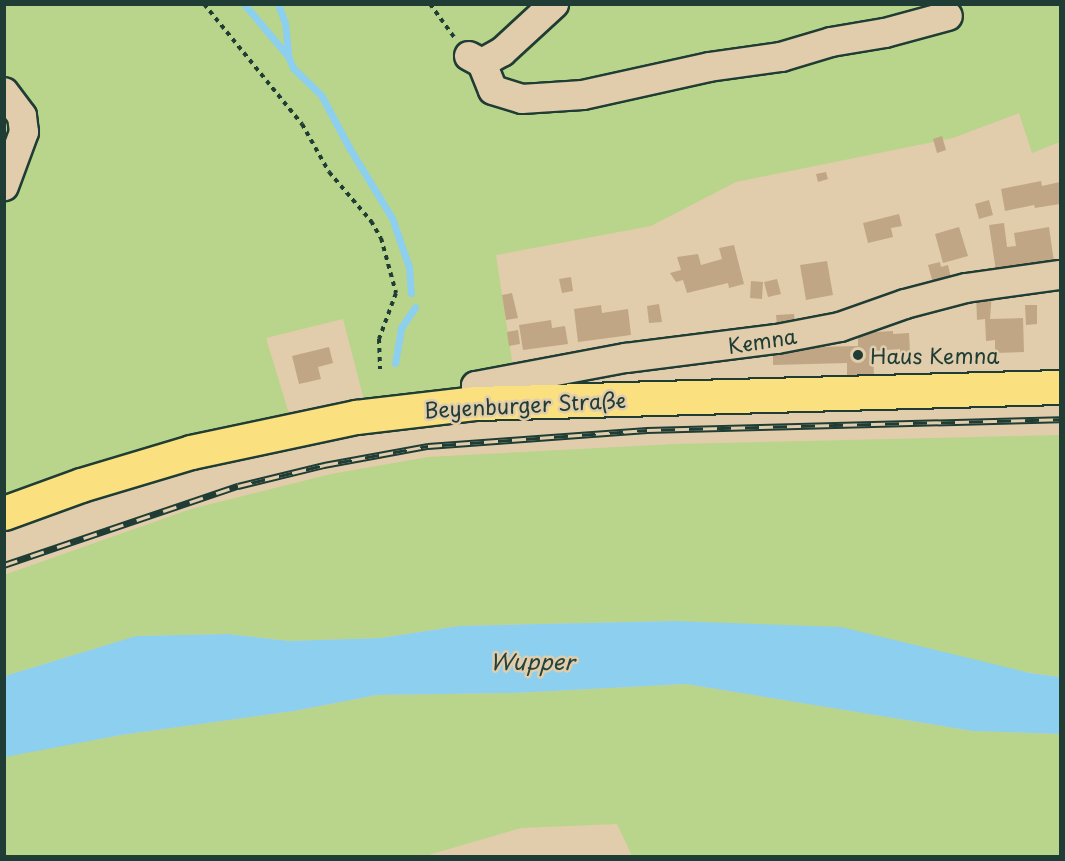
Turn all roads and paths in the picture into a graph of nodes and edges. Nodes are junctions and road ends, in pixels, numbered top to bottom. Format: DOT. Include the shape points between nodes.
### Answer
graph roads {
  1 [pos="204,4"];
  2 [pos="429,4"];
  3 [pos="554,4"];
  4 [pos="948,16"];
  5 [pos="476,60"];
  6 [pos="4,92"];
  7 [pos="4,186"];
  8 [pos="1060,275"];
  9 [pos="380,369"];
  10 [pos="1060,387"];
  11 [pos="476,403"];
  12 [pos="4,513"];
  1 -- 9 [label="path" via="302,124 329,172 371,220 381,238 396,293 379,339"];
  2 -- 5 [label="path"];
  3 -- 5 [label="street" via="502,52"];
  4 -- 5 [label="street" via="781,57 709,67 583,95 522,99 493,90"];
  6 -- 7 [label="street" via="22,116 24,132"];
  8 -- 11 [label="street, Kemna" via="966,288 840,327 626,357 476,386"];
  10 -- 11 [label="main road, Beyenburger Straße"];
  11 -- 12 [label="main road, Beyenburger Straße" via="356,417 191,452 81,484"];
}
